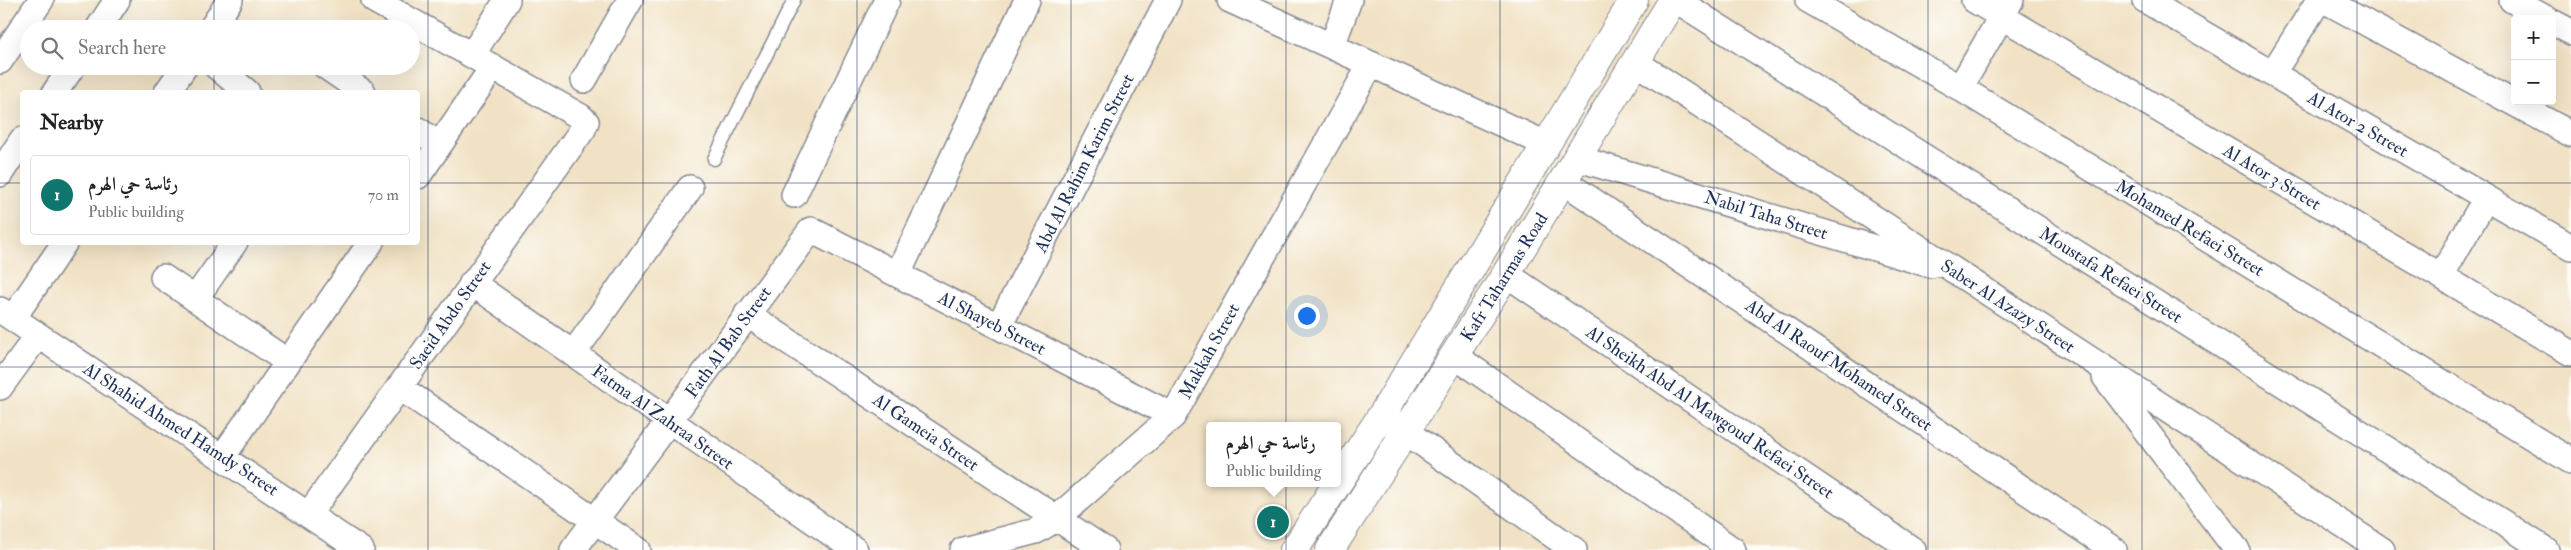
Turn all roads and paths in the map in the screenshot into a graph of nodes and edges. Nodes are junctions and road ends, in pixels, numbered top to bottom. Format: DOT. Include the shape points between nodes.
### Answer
graph roads {
  1 [pos="41,0"];
  2 [pos="118,0"];
  3 [pos="230,0"];
  4 [pos="374,0"];
  5 [pos="507,0"];
  6 [pos="630,0"];
  7 [pos="794,0"];
  8 [pos="886,0"];
  9 [pos="1027,0"];
  10 [pos="1168,0"];
  11 [pos="1230,0"];
  12 [pos="1349,0"];
  13 [pos="1634,0"];
  14 [pos="1674,0"];
  15 [pos="1808,0"];
  16 [pos="1974,0"];
  17 [pos="2145,0"];
  18 [pos="2319,0"];
  19 [pos="2324,0"];
  20 [pos="2512,0"];
  21 [pos="2006,8"];
  22 [pos="2540,15"];
  23 [pos="28,20"];
  24 [pos="104,20"];
  25 [pos="217,20"];
  26 [pos="410,20"];
  27 [pos="2556,24"];
  28 [pos="420,26"];
  29 [pos="20,31"];
  30 [pos="2571,32"];
  31 [pos="1332,46"];
  32 [pos="0,61"];
  33 [pos="483,61"];
  34 [pos="1635,62"];
  35 [pos="1371,64"];
  36 [pos="2272,74"];
  37 [pos="67,75"];
  38 [pos="179,75"];
  39 [pos="227,75"];
  40 [pos="338,75"];
  41 [pos="584,80"];
  42 [pos="1960,88"];
  43 [pos="56,90"];
  44 [pos="168,90"];
  45 [pos="245,90"];
  46 [pos="360,90"];
  47 [pos="420,132"];
  48 [pos="2571,134"];
  49 [pos="20,143"];
  50 [pos="1546,144"];
  51 [pos="439,146"];
  52 [pos="1576,158"];
  53 [pos="714,159"];
  54 [pos="420,173"];
  55 [pos="0,174"];
  56 [pos="1563,181"];
  57 [pos="690,188"];
  58 [pos="794,195"];
  59 [pos="2486,198"];
  60 [pos="811,230"];
  61 [pos="63,245"];
  62 [pos="233,245"];
  63 [pos="369,245"];
  64 [pos="2571,247"];
  65 [pos="1957,273"];
  66 [pos="898,274"];
  67 [pos="1506,274"];
  68 [pos="2441,276"];
  69 [pos="164,277"];
  70 [pos="472,283"];
  71 [pos="195,299"];
  72 [pos="7,314"];
  73 [pos="747,314"];
  74 [pos="999,326"];
  75 [pos="38,335"];
  76 [pos="2571,353"];
  77 [pos="573,354"];
  78 [pos="1455,356"];
  79 [pos="288,362"];
  80 [pos="2094,362"];
  81 [pos="0,387"];
  82 [pos="399,387"];
  83 [pos="1382,415"];
  84 [pos="1173,416"];
  85 [pos="670,421"];
  86 [pos="1407,432"];
  87 [pos="223,456"];
  88 [pos="2571,461"];
  89 [pos="1341,478"];
  90 [pos="1335,487"];
  91 [pos="309,514"];
  92 [pos="1056,519"];
  93 [pos="595,521"];
  94 [pos="1546,542"];
  95 [pos="362,550"];
  96 [pos="573,550"];
  97 [pos="638,550"];
  98 [pos="855,550"];
  99 [pos="963,550"];
  100 [pos="1105,550"];
  101 [pos="1294,550"];
  102 [pos="1330,550"];
  103 [pos="1574,550"];
  104 [pos="1733,550"];
  105 [pos="1913,550"];
  106 [pos="2114,550"];
  107 [pos="2237,550"];
  108 [pos="2382,550"];
  109 [pos="2546,550"];
  1 -- 23 [label="street"];
  2 -- 24 [label="street"];
  3 -- 25 [label="street"];
  4 -- 26 [label="street"];
  5 -- 33 [label="street"];
  6 -- 41 [label="street"];
  7 -- 53 [label="lane"];
  8 -- 58 [label="street"];
  9 -- 66 [label="street"];
  10 -- 74 [label="street, Abd Al Rahim Karim Street"];
  11 -- 31 [label="street"];
  12 -- 31 [label="street"];
  13 -- 50 [label="street, Kafr Taharmas Road"];
  14 -- 34 [label="street, Kafr Taharmas Road"];
  14 -- 109 [label="street, Moustafa Refaei Street"];
  15 -- 42 [label="street, Mohamed Refaei Street"];
  16 -- 21 [label="street, Al Ator 3 Street"];
  17 -- 36 [label="street, Al Ator 2 Street"];
  18 -- 36 [label="street"];
  19 -- 48 [label="street"];
  20 -- 22 [label="street"];
  21 -- 42 [label="street"];
  21 -- 68 [label="street, Al Ator 3 Street"];
  27 -- 30 [label="street"];
  28 -- 33 [label="street"];
  29 -- 32 [label="street"];
  31 -- 35 [label="street"];
  33 -- 51 [label="street"];
  33 -- 70 [label="street, Saeid Abdo Street" via="586,122"];
  34 -- 52 [label="street, Kafr Taharmas Road"];
  34 -- 65 [label="street, Saber Al Azazy Street"];
  35 -- 50 [label="street"];
  35 -- 84 [label="street, Makkah Street"];
  36 -- 59 [label="street, Al Ator 2 Street"];
  37 -- 43 [label="street"];
  38 -- 44 [label="street"];
  39 -- 45 [label="street"];
  40 -- 46 [label="street"];
  42 -- 88 [label="street, Mohamed Refaei Street"];
  47 -- 51 [label="street"];
  49 -- 55 [label="street"];
  50 -- 83 [label="street, Kafr Taharmas Road"];
  51 -- 54 [label="street"];
  52 -- 56 [label="street, Kafr Taharmas Road"];
  52 -- 65 [label="street, Nabil Taha Street"];
  56 -- 67 [label="street, Kafr Taharmas Road"];
  56 -- 106 [label="street, Abd Al Raouf Mohamed Street"];
  57 -- 77 [label="street"];
  59 -- 64 [label="street, Al Ator 2 Street"];
  59 -- 68 [label="street"];
  60 -- 66 [label="street, Al Shayeb Street"];
  60 -- 73 [label="street, Fath Al Bab Street"];
  61 -- 72 [label="street"];
  62 -- 71 [label="street"];
  63 -- 79 [label="street"];
  65 -- 80 [label="street, Saber Al Azazy Street"];
  66 -- 74 [label="street, Al Shayeb Street"];
  67 -- 78 [label="street, Kafr Taharmas Road"];
  67 -- 105 [label="street, Al Sheikh Abd Al Mawgoud Refaei Street"];
  68 -- 76 [label="street, Al Ator 3 Street"];
  69 -- 71 [label="street"];
  70 -- 77 [label="street, Fatma Al Zahraa Street"];
  70 -- 82 [label="street, Saeid Abdo Street"];
  71 -- 79 [label="street"];
  72 -- 75 [label="street, Al Shahid Ahmed Hamdy Street"];
  73 -- 85 [label="street, Fath Al Bab Street"];
  73 -- 92 [label="street, Al Gameia Street"];
  74 -- 84 [label="street, Al Shayeb Street"];
  75 -- 81 [label="street"];
  75 -- 87 [label="street, Al Shahid Ahmed Hamdy Street"];
  77 -- 85 [label="street, Fatma Al Zahraa Street"];
  78 -- 86 [label="street, Kafr Taharmas Road"];
  78 -- 104 [label="street"];
  79 -- 87 [label="street"];
  80 -- 107 [label="street"];
  80 -- 108 [label="street, Saber Al Azazy Street"];
  82 -- 91 [label="street, Saeid Abdo Street"];
  82 -- 93 [label="street"];
  83 -- 86 [label="street"];
  83 -- 89 [label="street, Kafr Taharmas Road"];
  84 -- 92 [label="street, Makkah Street"];
  85 -- 93 [label="street, Fath Al Bab Street"];
  85 -- 98 [label="street, Fatma Al Zahraa Street"];
  86 -- 94 [label="street"];
  86 -- 102 [label="street, Kafr Taharmas Road"];
  87 -- 91 [label="street, Al Shahid Ahmed Hamdy Street"];
  90 -- 101 [label="street, Kafr Taharmas Road"];
  91 -- 95 [label="street, Al Shahid Ahmed Hamdy Street"];
  92 -- 99 [label="street, Makkah Street" via="1036,531"];
  92 -- 100 [label="street, Al Gameia Street"];
  93 -- 96 [label="street, Fath Al Bab Street"];
  93 -- 97 [label="street"];
  94 -- 103 [label="street"];
}
